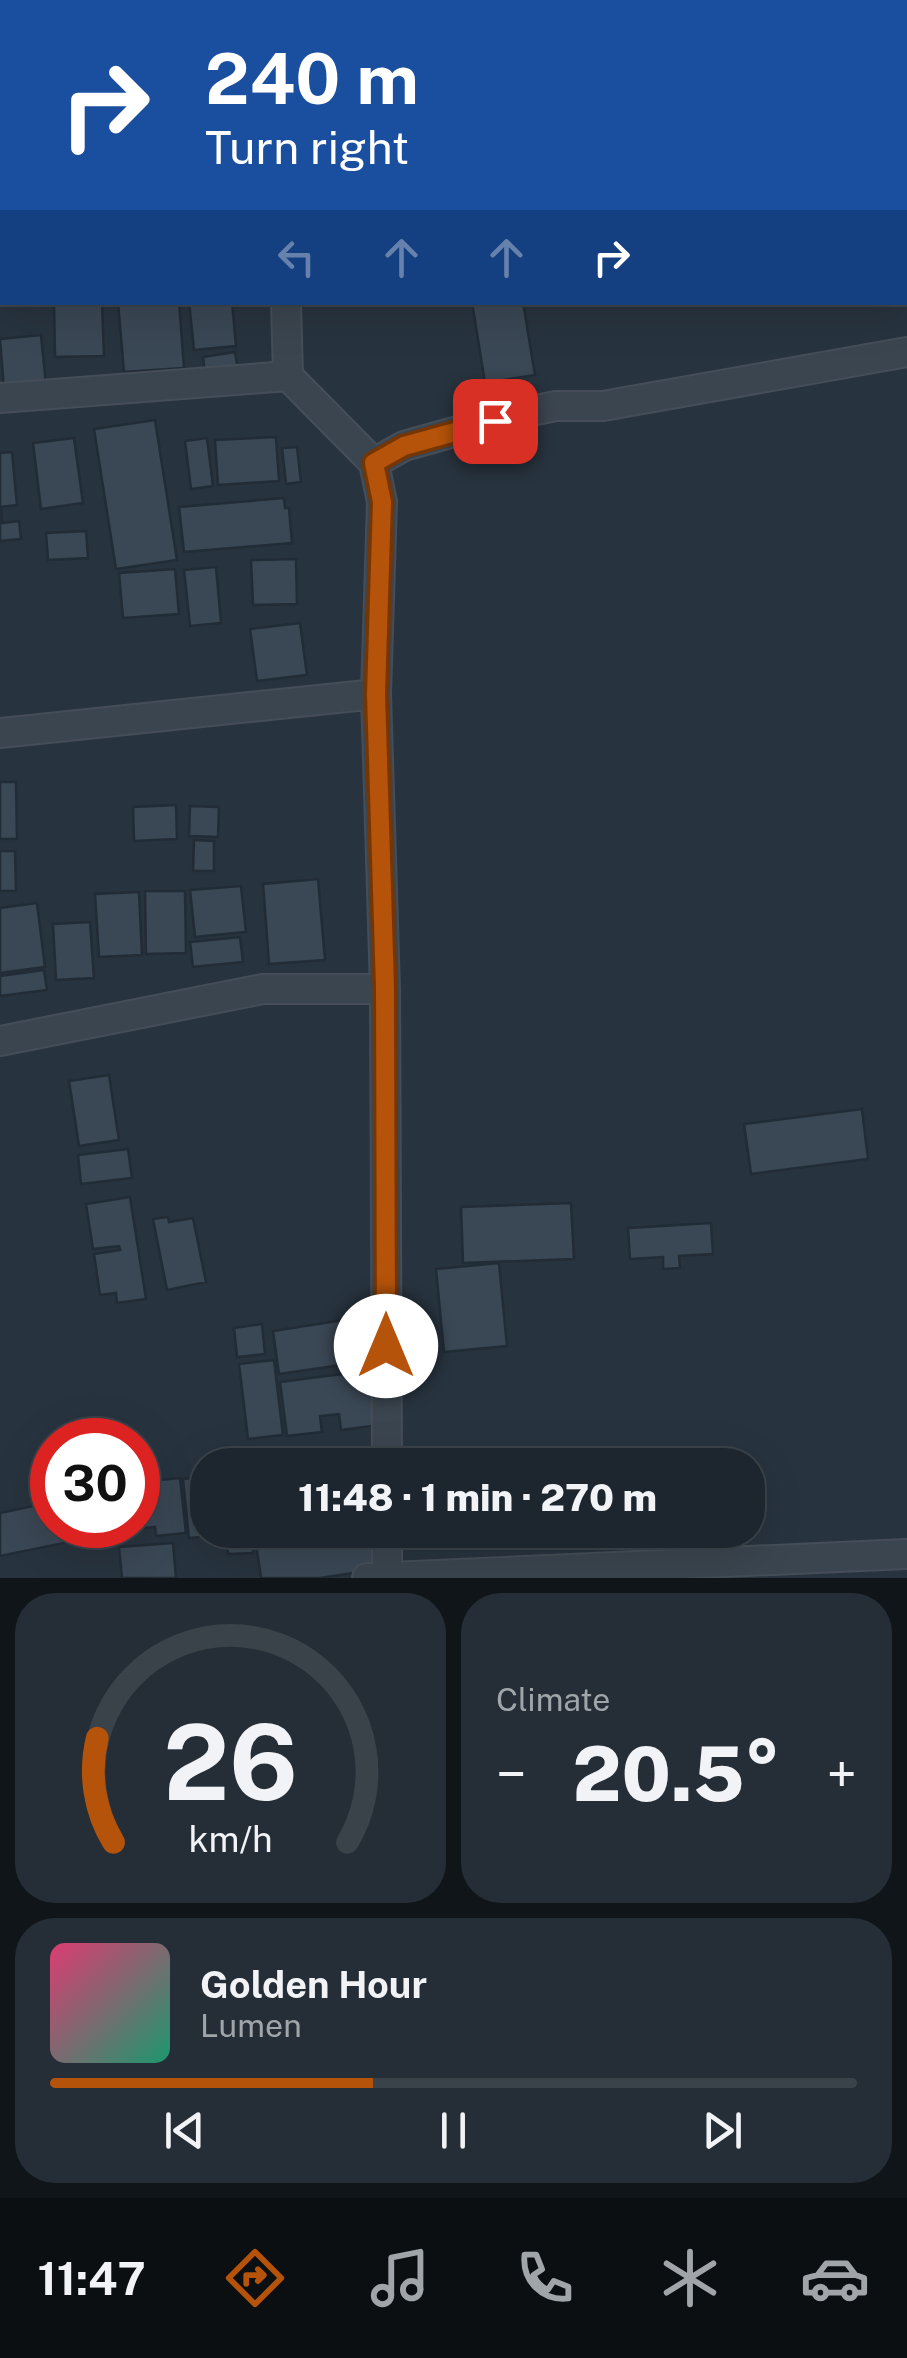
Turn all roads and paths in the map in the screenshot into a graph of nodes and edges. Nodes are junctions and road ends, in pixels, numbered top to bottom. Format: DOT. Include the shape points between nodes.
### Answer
graph roads {
  1 [pos="286,305"];
  2 [pos="907,352"];
  3 [pos="288,376"];
  4 [pos="0,398"];
  5 [pos="374,463"];
  6 [pos="376,694"];
  7 [pos="0,733"];
  8 [pos="385,988"];
  9 [pos="0,1042"];
  10 [pos="387,1448"];
  11 [pos="383,1548"];
  12 [pos="907,1554"];
  13 [pos="633,1571"];
  14 [pos="377,1576"];
  1 -- 3 [label="street"];
  2 -- 5 [label="street" via="603,406 541,409 404,446"];
  3 -- 4 [label="street"];
  3 -- 5 [label="street"];
  5 -- 6 [label="street" via="382,502"];
  6 -- 7 [label="street"];
  6 -- 8 [label="street"];
  8 -- 9 [label="street" via="263,989"];
  8 -- 10 [label="street"];
  11 -- 14 [label="street"];
  12 -- 13 [label="street"];
  13 -- 14 [label="street"];
}
